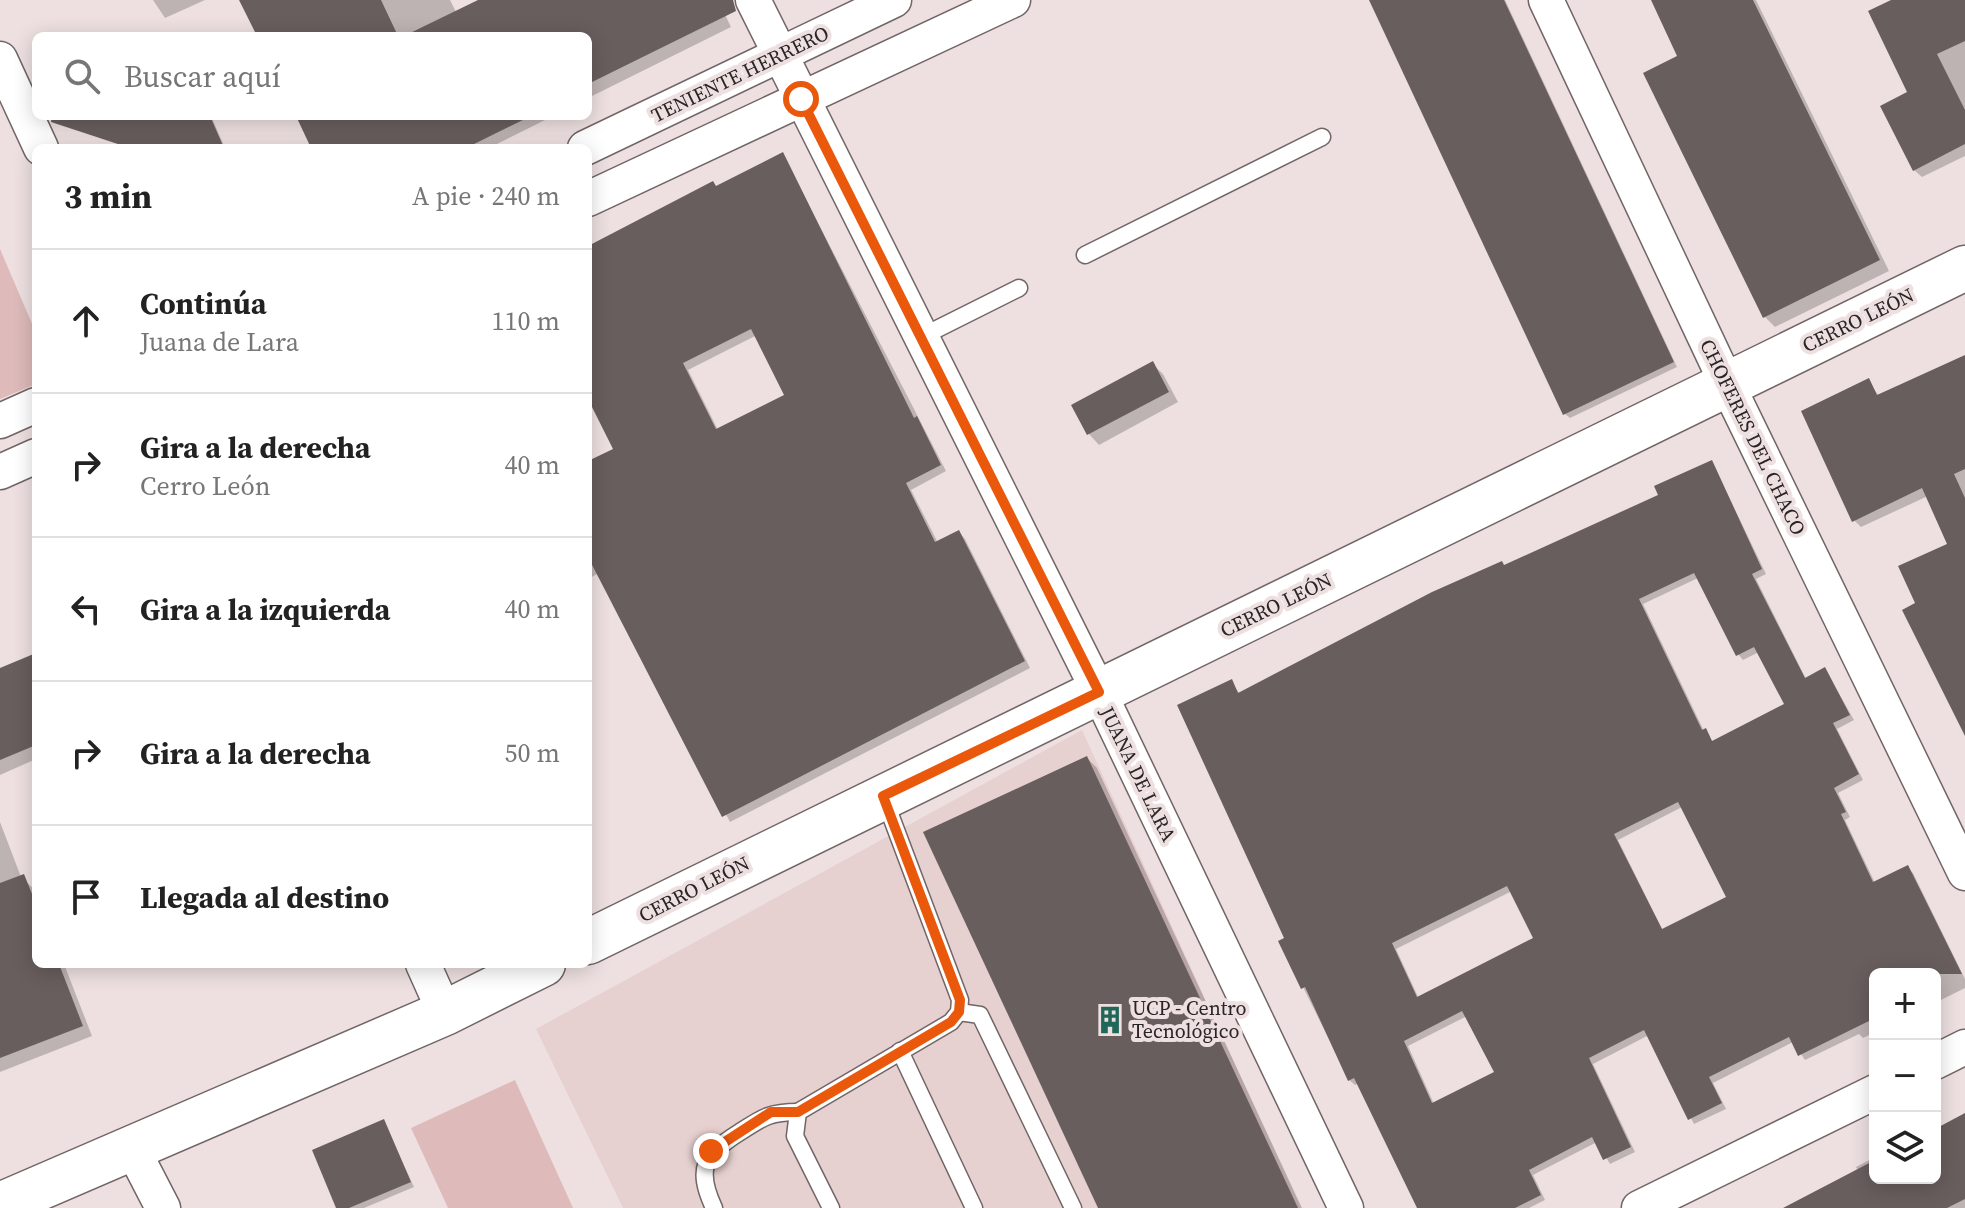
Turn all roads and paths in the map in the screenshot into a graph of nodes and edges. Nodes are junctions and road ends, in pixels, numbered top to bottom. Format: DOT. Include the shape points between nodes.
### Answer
graph roads {
  1 [pos="753,0"];
  2 [pos="894,0"];
  3 [pos="1013,0"];
  4 [pos="1546,0"];
  5 [pos="779,56"];
  6 [pos="0,59"];
  7 [pos="801,99"];
  8 [pos="1322,137"];
  9 [pos="39,144"];
  10 [pos="592,145"];
  11 [pos="592,197"];
  12 [pos="1085,255"];
  13 [pos="1965,268"];
  14 [pos="1019,288"];
  15 [pos="921,337"];
  16 [pos="1727,384"];
  17 [pos="32,407"];
  18 [pos="0,421"];
  19 [pos="32,458"];
  20 [pos="0,472"];
  21 [pos="1099,692"];
  22 [pos="883,796"];
  23 [pos="1965,873"];
  24 [pos="592,940"];
  25 [pos="425,968"];
  26 [pos="535,968"];
  27 [pos="959,1012"];
  28 [pos="445,1013"];
  29 [pos="1965,1047"];
  30 [pos="900,1051"];
  31 [pos="1941,1059"];
  32 [pos="1869,1095"];
  33 [pos="798,1112"];
  34 [pos="132,1148"];
  35 [pos="0,1205"];
  36 [pos="163,1208"];
  37 [pos="714,1208"];
  38 [pos="831,1208"];
  39 [pos="974,1208"];
  40 [pos="1073,1208"];
  41 [pos="1346,1208"];
  42 [pos="1639,1208"];
  1 -- 5 [label="street, JUANA DE LARA"];
  2 -- 5 [label="street, TENIENTE HERRERO"];
  3 -- 7 [label="street"];
  4 -- 16 [label="street, CHOFERES DEL CHACO"];
  5 -- 7 [label="street, JUANA DE LARA"];
  5 -- 10 [label="street, TENIENTE HERRERO"];
  6 -- 9 [label="street"];
  7 -- 11 [label="street"];
  7 -- 15 [label="street, JUANA DE LARA"];
  8 -- 12 [label="lane"];
  13 -- 16 [label="street, CERRO LEÓN"];
  14 -- 15 [label="lane"];
  15 -- 21 [label="street, JUANA DE LARA"];
  16 -- 21 [label="street, CERRO LEÓN"];
  16 -- 23 [label="street, CHOFERES DEL CHACO"];
  17 -- 18 [label="street"];
  19 -- 20 [label="street"];
  21 -- 22 [label="street, CERRO LEÓN"];
  21 -- 41 [label="street, JUANA DE LARA"];
  22 -- 24 [label="street, CERRO LEÓN"];
  22 -- 27 [label="lane" via="960,1000"];
  25 -- 28 [label="street"];
  26 -- 28 [label="street"];
  27 -- 30 [label="lane"];
  27 -- 40 [label="lane" via="980,1015"];
  28 -- 34 [label="street"];
  29 -- 31 [label="street"];
  30 -- 33 [label="lane"];
  30 -- 39 [label="lane"];
  32 -- 42 [label="street"];
  33 -- 37 [label="lane" via="771,1112 711,1151 703,1175"];
  33 -- 38 [label="lane" via="795,1136"];
  34 -- 35 [label="street"];
  34 -- 36 [label="street"];
}
